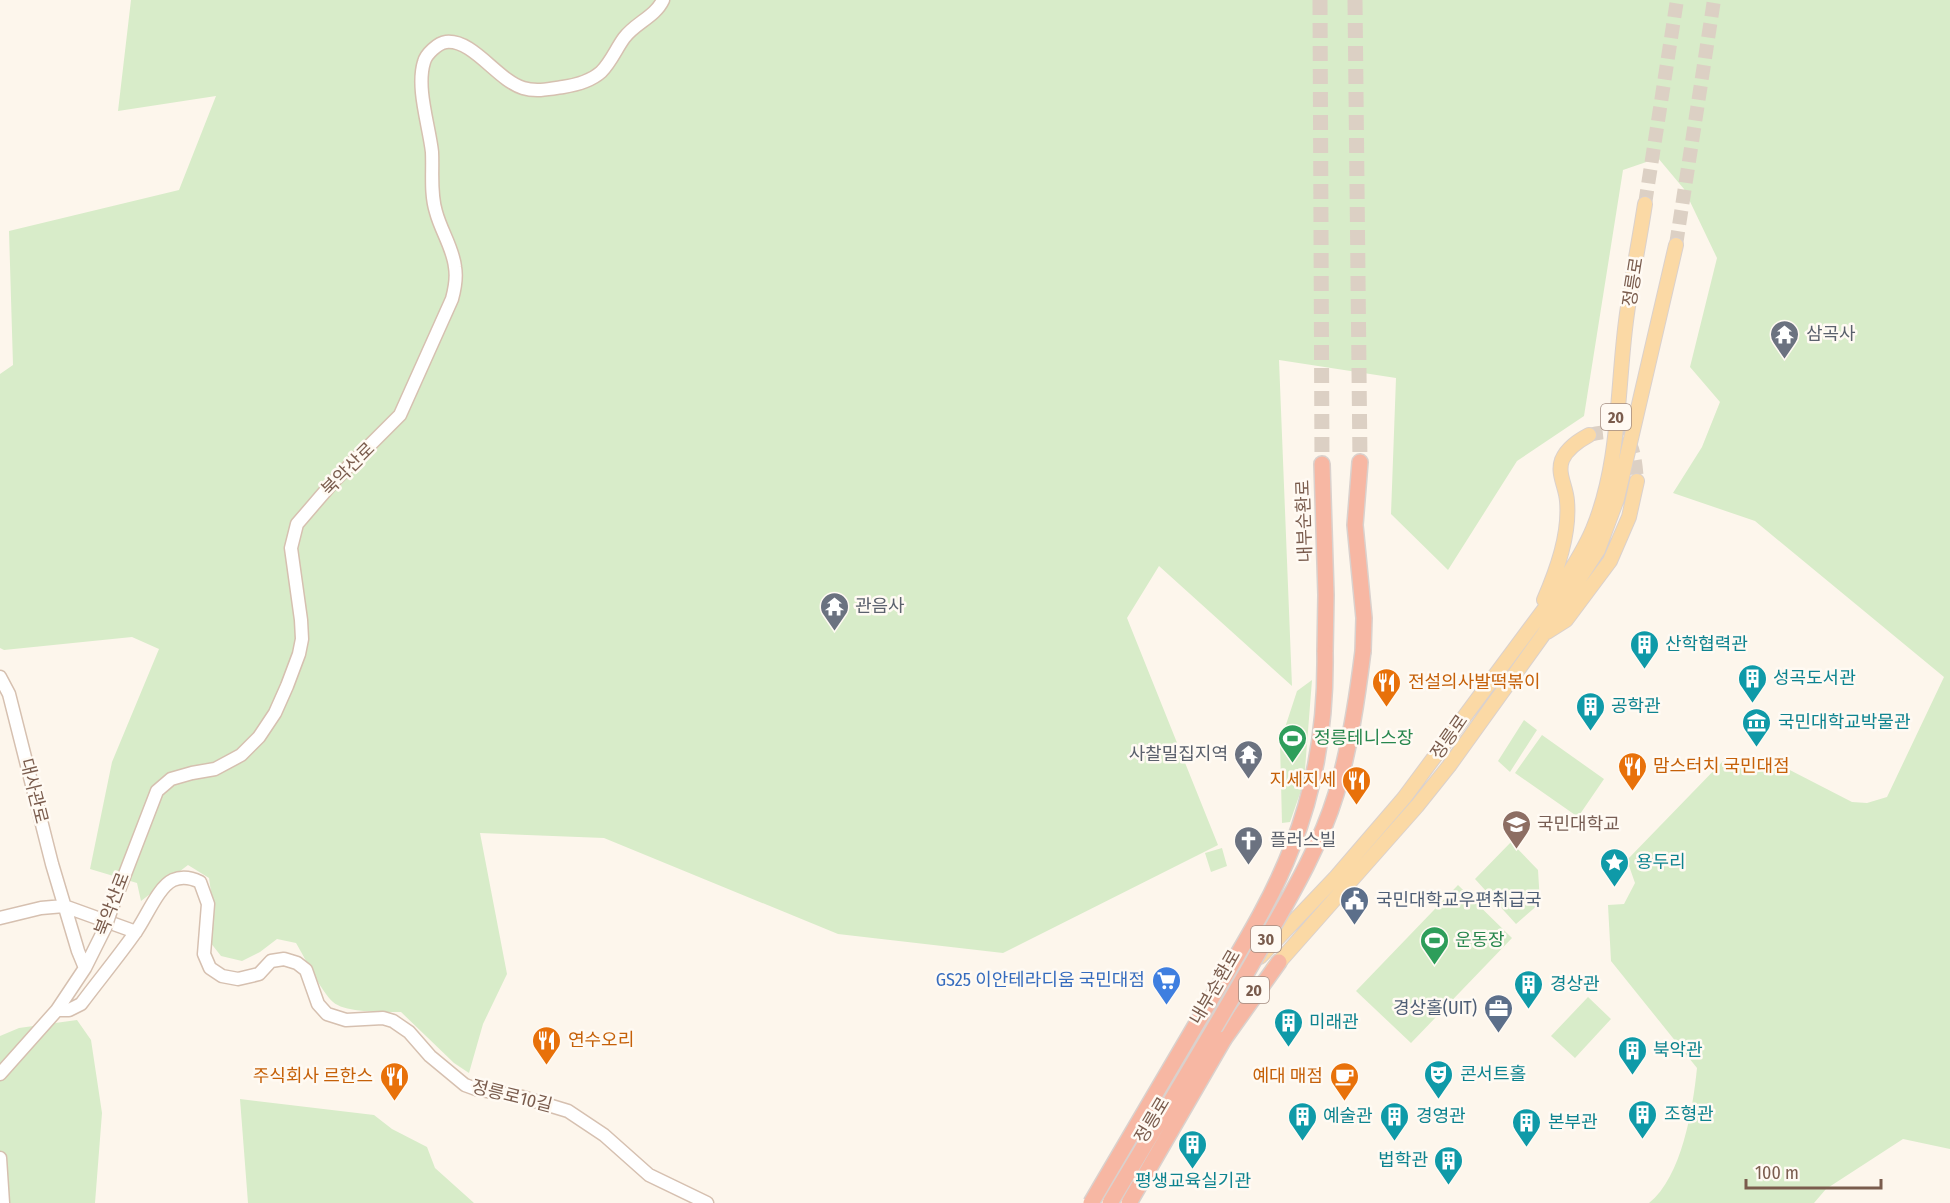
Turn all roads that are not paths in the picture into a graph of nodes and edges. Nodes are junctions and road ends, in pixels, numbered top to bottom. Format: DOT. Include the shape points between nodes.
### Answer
graph roads {
  1 [pos="663,0"];
  2 [pos="1645,204"];
  3 [pos="1676,245"];
  4 [pos="1589,435"];
  5 [pos="1360,462"];
  6 [pos="1322,464"];
  7 [pos="1637,481"];
  8 [pos="1540,614"];
  9 [pos="1543,635"];
  10 [pos="1506,659"];
  11 [pos="0,677"];
  12 [pos="1473,734"];
  13 [pos="64,906"];
  14 [pos="0,918"];
  15 [pos="136,932"];
  16 [pos="1279,962"];
  17 [pos="85,968"];
  18 [pos="57,1010"];
  19 [pos="0,1074"];
  20 [pos="1198,1075"];
  21 [pos="1176,1080"];
  22 [pos="1175,1134"];
  23 [pos="0,1158"];
  24 [pos="1152,1173"];
  25 [pos="3,1203"];
  26 [pos="707,1203"];
  27 [pos="1090,1203"];
  28 [pos="1102,1203"];
  29 [pos="1112,1203"];
  30 [pos="1131,1203"];
  1 -- 17 [label="street, 북악산로, bridge" via="624,38 601,71 567,86 544,90 510,83 466,46 453,42 438,45 424,60 421,81 432,152 433,197 455,267 452,299 400,415 297,524 291,548 302,639 275,713 241,755 215,769 171,779 157,790 105,928"];
  2 -- 8 [label="main road, 정릉로 / 20" via="1604,496 1578,559"];
  3 -- 9 [label="main road, 정릉로 / 20" via="1609,524 1598,550"];
  4 -- 8 [label="main road" via="1569,448 1562,461 1566,521 1560,556"];
  5 -- 29 [label="highway, 내부순환로 / 30, bridge" via="1354,525 1364,618 1363,651 1355,713 1335,796 1307,864"];
  6 -- 27 [label="highway, 내부순환로 / 30, bridge" via="1325,695 1311,789 1292,848 1256,921"];
  7 -- 9 [label="main road" via="1629,517 1610,561 1566,620"];
  8 -- 10 [label="main road, 정릉로 / 20"];
  9 -- 12 [label="main road, 정릉로 / 20"];
  10 -- 12 [label="main road" via="1502,680 1469,725 1467,733"];
  10 -- 21 [label="main road, 정릉로 / 20" via="1404,798 1247,971"];
  11 -- 13 [label="street, 대사관로" via="9,694"];
  12 -- 16 [label="main road, 정릉로 / 20" via="1417,806"];
  13 -- 14 [label="street"];
  13 -- 15 [label="street"];
  13 -- 17 [label="street, 대사관로"];
  15 -- 18 [label="street" via="81,1004"];
  15 -- 26 [label="street, 정릉로10길" via="164,887 183,878 200,882 208,904 204,954 210,968 222,976 238,979 259,974 271,961 297,963 306,970 318,1004 327,1014 346,1020 393,1021 465,1085 568,1111 604,1135 649,1175"];
  16 -- 20 [label="main road, 정릉로 / 20" via="1235,1014"];
  16 -- 22 [label="main road, 정릉로"];
  16 -- 30 [label="highway, bridge" via="1224,1040"];
  17 -- 18 [label="street, 북악산로"];
  18 -- 19 [label="street, 북악산로"];
  20 -- 22 [label="main road, 정릉로 / 20"];
  20 -- 24 [label="main road, 정릉로" via="1169,1129"];
  21 -- 27 [label="highway, bridge"];
  21 -- 28 [label="main road, 정릉로 / 20"];
  21 -- 29 [label="street"];
  22 -- 24 [label="main road, 정릉로 / 20"];
  23 -- 25 [label="street"];
  24 -- 30 [label="main road, 정릉로 / 20"];
}
